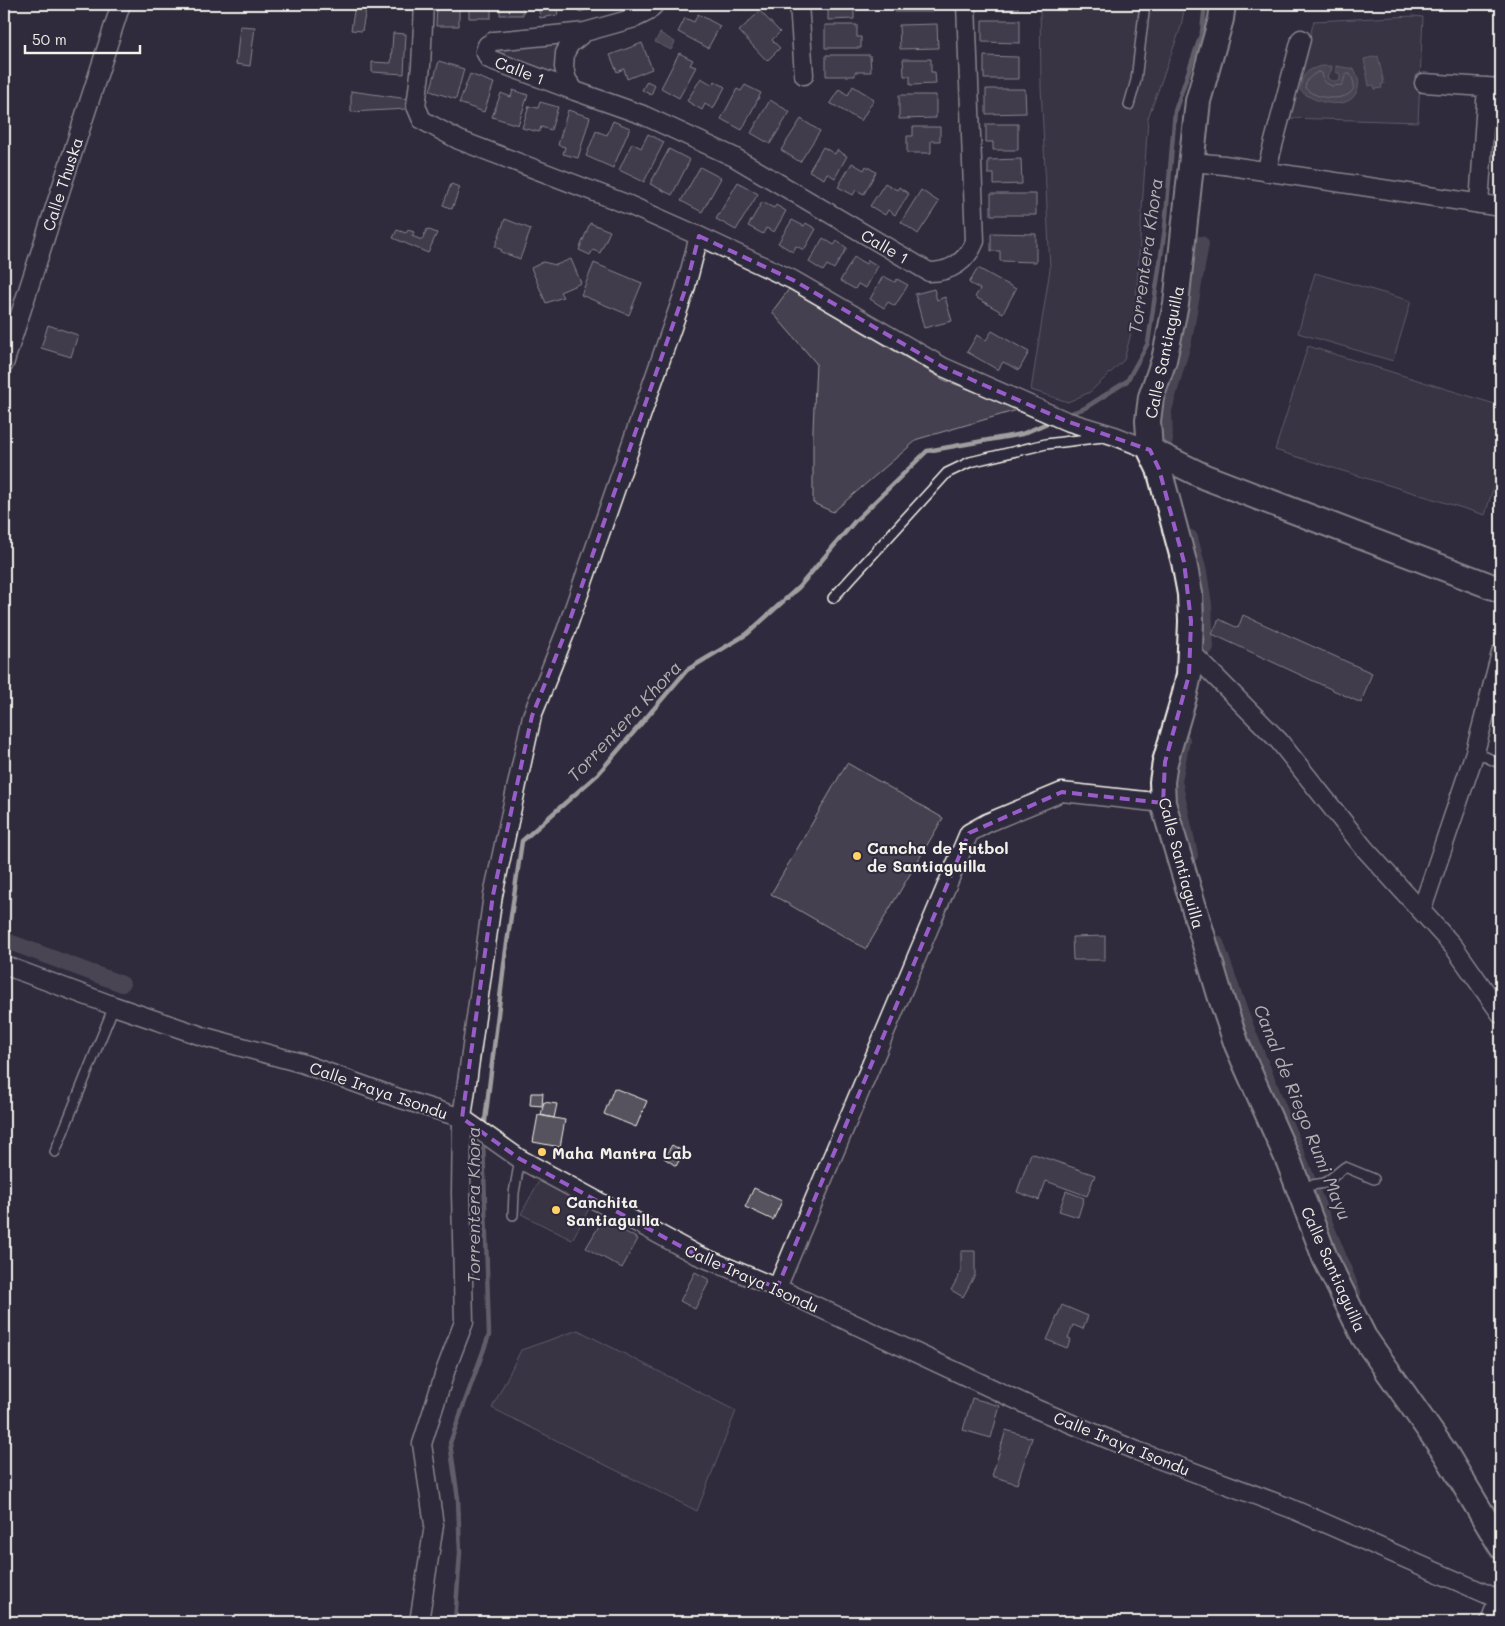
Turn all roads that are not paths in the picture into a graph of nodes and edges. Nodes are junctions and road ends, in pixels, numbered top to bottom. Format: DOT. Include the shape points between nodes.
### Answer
graph roads {
  1 [pos="121,4"];
  2 [pos="424,4"];
  3 [pos="655,4"];
  4 [pos="799,4"];
  5 [pos="966,4"];
  6 [pos="1145,4"];
  7 [pos="1223,4"];
  8 [pos="585,32"];
  9 [pos="1301,39"];
  10 [pos="804,75"];
  11 [pos="1424,83"];
  12 [pos="1494,87"];
  13 [pos="575,91"];
  14 [pos="1129,105"];
  15 [pos="1192,162"];
  16 [pos="1266,172"];
  17 [pos="1479,204"];
  18 [pos="1501,207"];
  19 [pos="699,236"];
  20 [pos="4,364"];
  21 [pos="1115,436"];
  22 [pos="1150,450"];
  23 [pos="1501,590"];
  24 [pos="833,598"];
  25 [pos="1191,652"];
  26 [pos="1501,653"];
  27 [pos="1475,752"];
  28 [pos="1501,764"];
  29 [pos="1163,803"];
  30 [pos="1422,910"];
  31 [pos="4,965"];
  32 [pos="114,1006"];
  33 [pos="1501,1014"];
  34 [pos="469,1123"];
  35 [pos="55,1152"];
  36 [pos="520,1159"];
  37 [pos="1374,1179"];
  38 [pos="1299,1187"];
  39 [pos="513,1216"];
  40 [pos="777,1288"];
  41 [pos="1500,1543"];
  42 [pos="1499,1597"];
  43 [pos="419,1622"];
  44 [pos="1490,1622"];
  1 -- 20 [label="street, Calle Thuska"];
  2 -- 19 [label="street" via="416,106 422,120 459,140 629,205"];
  3 -- 8 [label="street, Calle 1" via="635,18"];
  4 -- 10 [label="street"];
  5 -- 13 [label="street, Calle 1" via="975,241 971,252 943,272 929,272 734,157 643,115"];
  6 -- 14 [label="lane" via="1136,80"];
  7 -- 15 [label="street, Calle Santiaguilla" via="1198,101"];
  8 -- 13 [label="street, Calle 1" via="570,44 566,53 564,67 567,80"];
  8 -- 13 [label="street, Calle 1" via="494,40 485,51 489,59"];
  9 -- 16 [label="street"];
  11 -- 12 [label="street"];
  12 -- 17 [label="street"];
  15 -- 16 [label="street"];
  15 -- 22 [label="street, Calle Santiaguilla" via="1176,304 1164,360 1151,398 1148,421"];
  16 -- 17 [label="street"];
  17 -- 18 [label="street"];
  19 -- 21 [label="street" via="793,280 943,367 1066,421"];
  19 -- 34 [label="street" via="685,290 566,631 532,716 494,895"];
  21 -- 22 [label="street"];
  21 -- 24 [label="lane" via="1046,444 970,462 947,474"];
  22 -- 23 [label="street" via="1205,477"];
  22 -- 25 [label="street, Calle Santiaguilla" via="1159,469 1184,562 1190,594"];
  25 -- 29 [label="street, Calle Santiaguilla" via="1184,697 1165,762"];
  25 -- 30 [label="street" via="1279,741 1364,848"];
  26 -- 27 [label="street"];
  27 -- 28 [label="lane"];
  27 -- 30 [label="street"];
  29 -- 38 [label="street, Calle Santiaguilla" via="1237,1044"];
  29 -- 40 [label="street" via="1062,792 969,833"];
  30 -- 33 [label="street" via="1454,946"];
  31 -- 32 [label="street, Calle Iraya Isondu"];
  32 -- 34 [label="street, Calle Iraya Isondu" via="205,1037 301,1063"];
  32 -- 35 [label="lane"];
  34 -- 36 [label="street, Calle Iraya Isondu"];
  34 -- 43 [label="street" via="461,1193 464,1322 422,1444 434,1525"];
  36 -- 39 [label="lane"];
  36 -- 40 [label="street, Calle Iraya Isondu" via="695,1254"];
  37 -- 38 [label="lane" via="1345,1167 1325,1184"];
  38 -- 41 [label="street, Calle Santiaguilla" via="1326,1258 1364,1337 1446,1454"];
  40 -- 42 [label="street, Calle Iraya Isondu" via="1036,1409 1290,1508"];
  42 -- 44 [label="street"];
}
